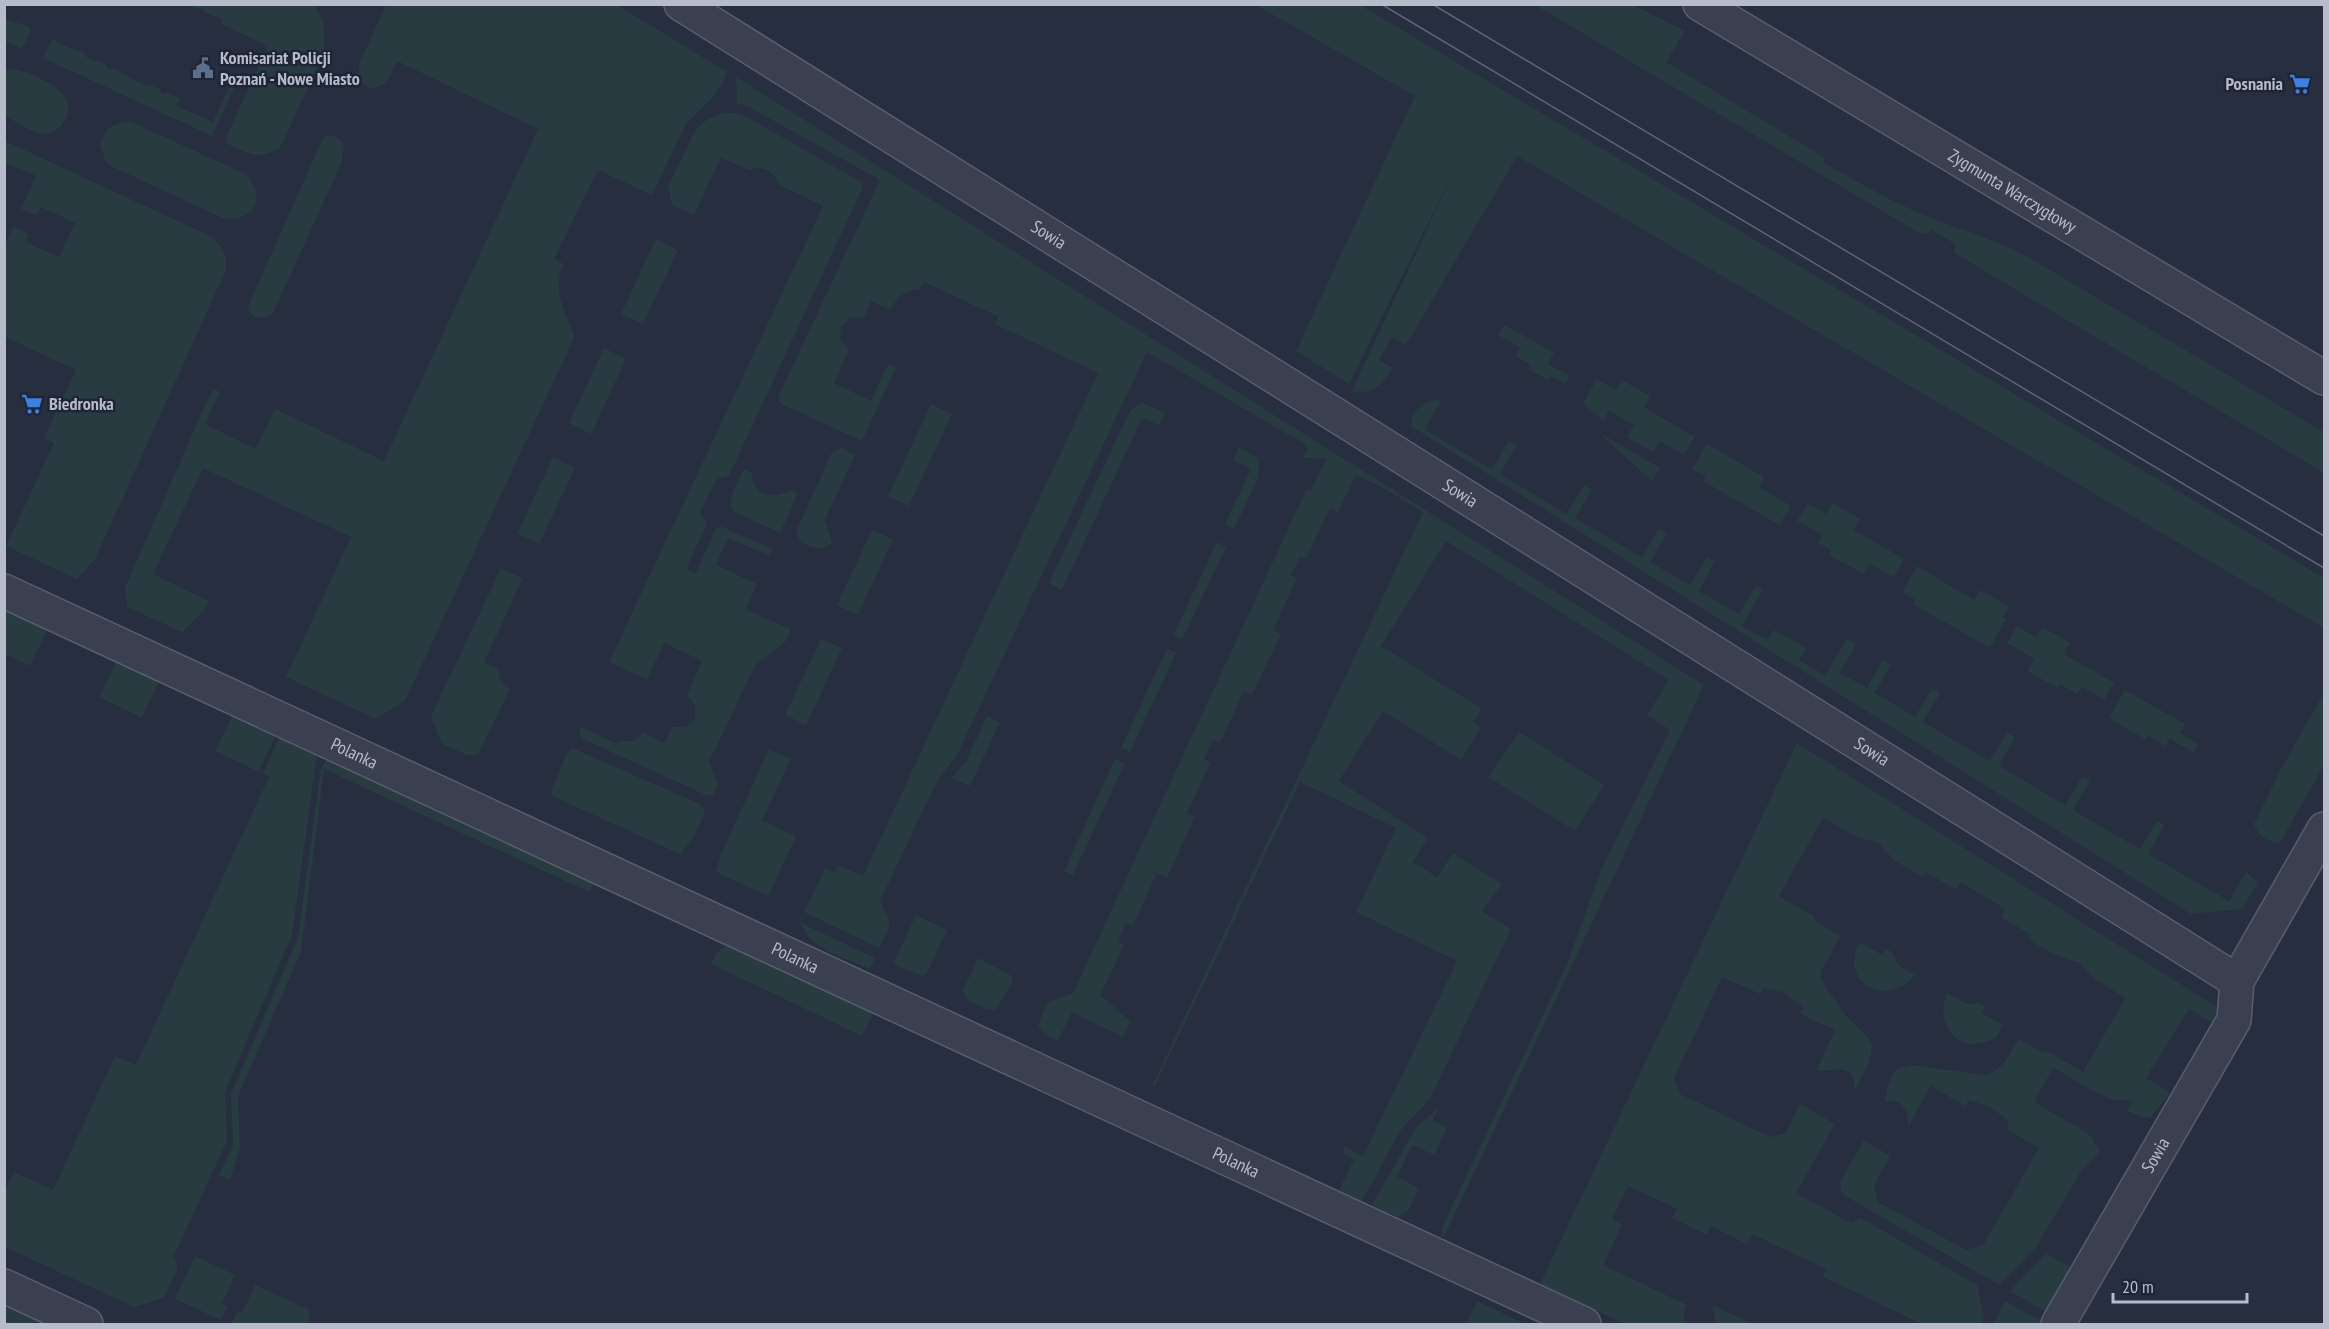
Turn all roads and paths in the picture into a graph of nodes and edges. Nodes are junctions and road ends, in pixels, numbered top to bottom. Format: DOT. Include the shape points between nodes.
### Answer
graph roads {
  1 [pos="681,4"];
  2 [pos="1700,4"];
  3 [pos="2325,378"];
  4 [pos="4,591"];
  5 [pos="2325,829"];
  6 [pos="2237,981"];
  7 [pos="4,1286"];
  8 [pos="86,1324"];
  9 [pos="1584,1324"];
  10 [pos="2058,1324"];
  1 -- 6 [label="street, Sowia"];
  2 -- 3 [label="street, Zygmunta Warczygłowy"];
  4 -- 9 [label="street, Polanka"];
  5 -- 6 [label="street, Sowia"];
  6 -- 10 [label="street, Sowia" via="2234,1020"];
  7 -- 8 [label="street"];
}
